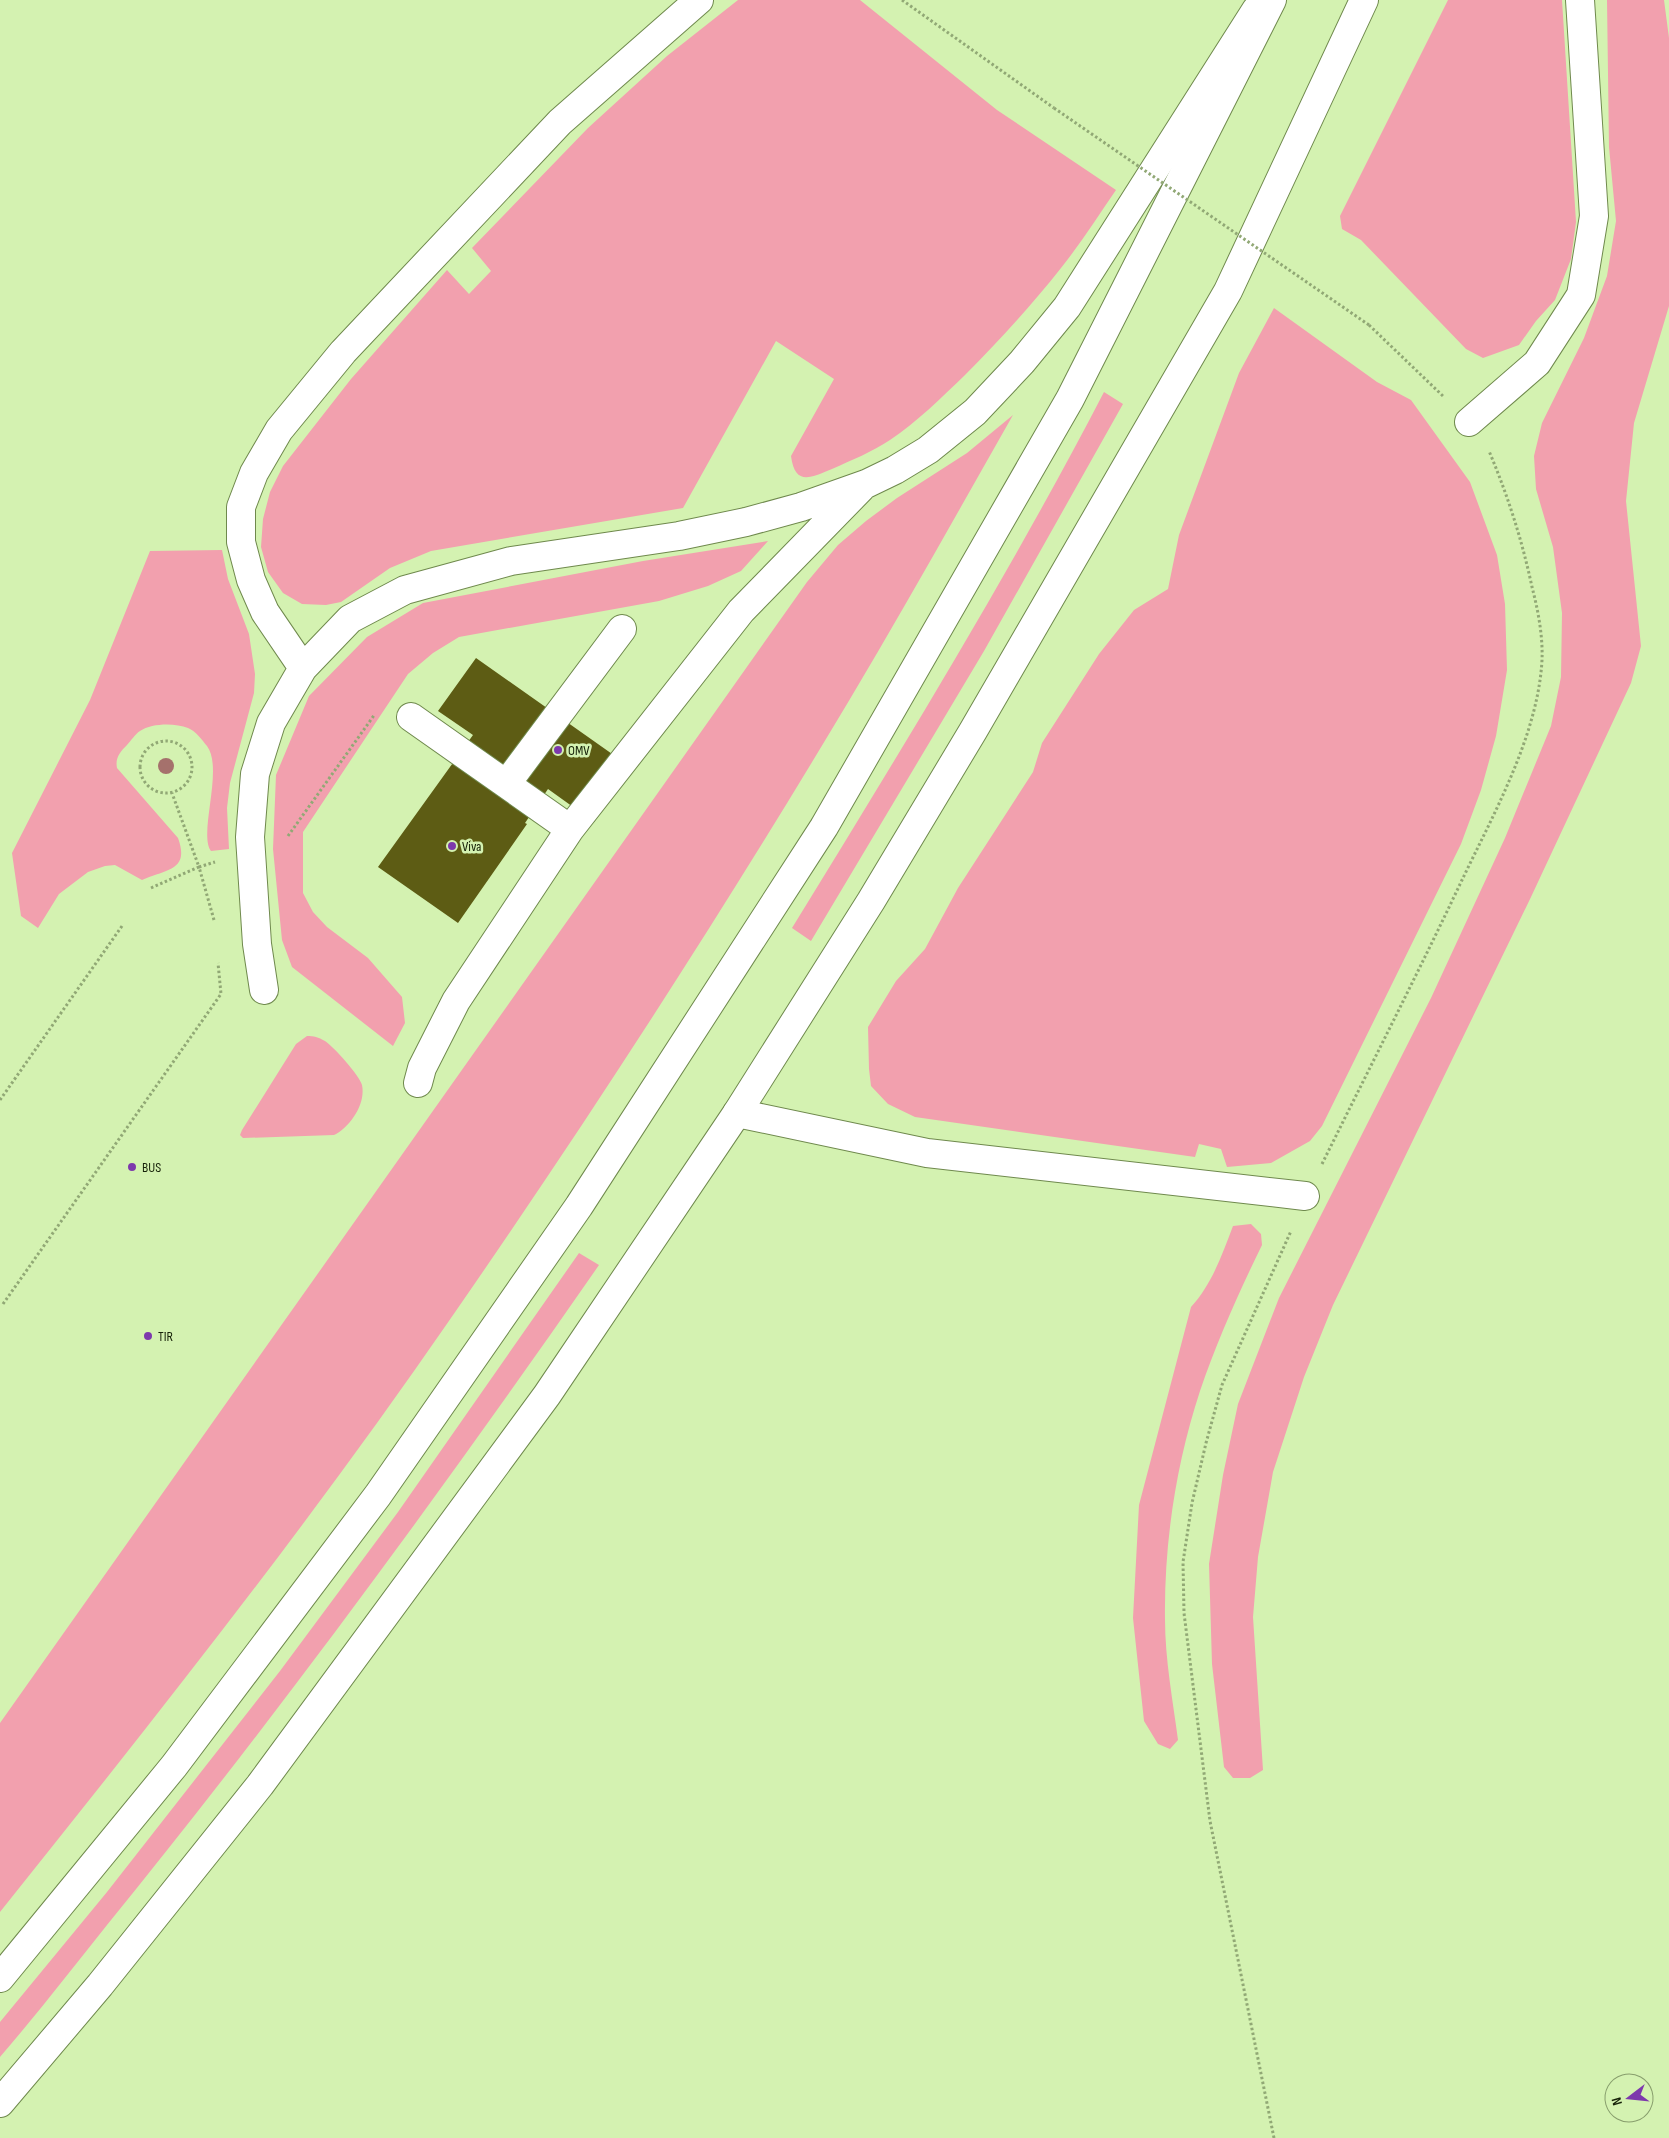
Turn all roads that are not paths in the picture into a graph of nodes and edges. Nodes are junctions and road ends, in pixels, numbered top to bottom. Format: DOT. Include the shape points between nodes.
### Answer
graph roads {
  1 [pos="699,0"];
  2 [pos="1262,0"];
  3 [pos="1272,0"];
  4 [pos="1364,0"];
  5 [pos="1580,0"];
  6 [pos="1470,422"];
  7 [pos="866,484"];
  8 [pos="622,630"];
  9 [pos="303,668"];
  10 [pos="411,717"];
  11 [pos="507,783"];
  12 [pos="570,829"];
  13 [pos="264,990"];
  14 [pos="418,1084"];
  15 [pos="737,1113"];
  16 [pos="1305,1196"];
  17 [pos="0,1978"];
  18 [pos="0,2103"];
  1 -- 9 [label="main road" via="560,122 343,352 279,430 254,473 241,507 241,542 251,580 265,612"];
  2 -- 7 [label="main road" via="1067,306 1022,362 975,412 928,450"];
  3 -- 17 [label="main road" via="1070,399 824,827 579,1206 378,1495 174,1766"];
  4 -- 15 [label="main road" via="1228,291 973,731 871,901"];
  5 -- 6 [label="main road" via="1594,216 1581,295 1536,363"];
  7 -- 9 [label="main road" via="746,522 679,536 511,561 405,590 350,619"];
  7 -- 12 [label="main road" via="741,611"];
  8 -- 11 [label="main road"];
  9 -- 13 [label="main road" via="271,723 255,774 250,837"];
  10 -- 11 [label="main road"];
  11 -- 12 [label="main road"];
  12 -- 14 [label="main road" via="456,1001 422,1068"];
  15 -- 16 [label="main road" via="927,1153"];
  15 -- 18 [label="main road" via="547,1395 260,1785 100,1985"];
}
